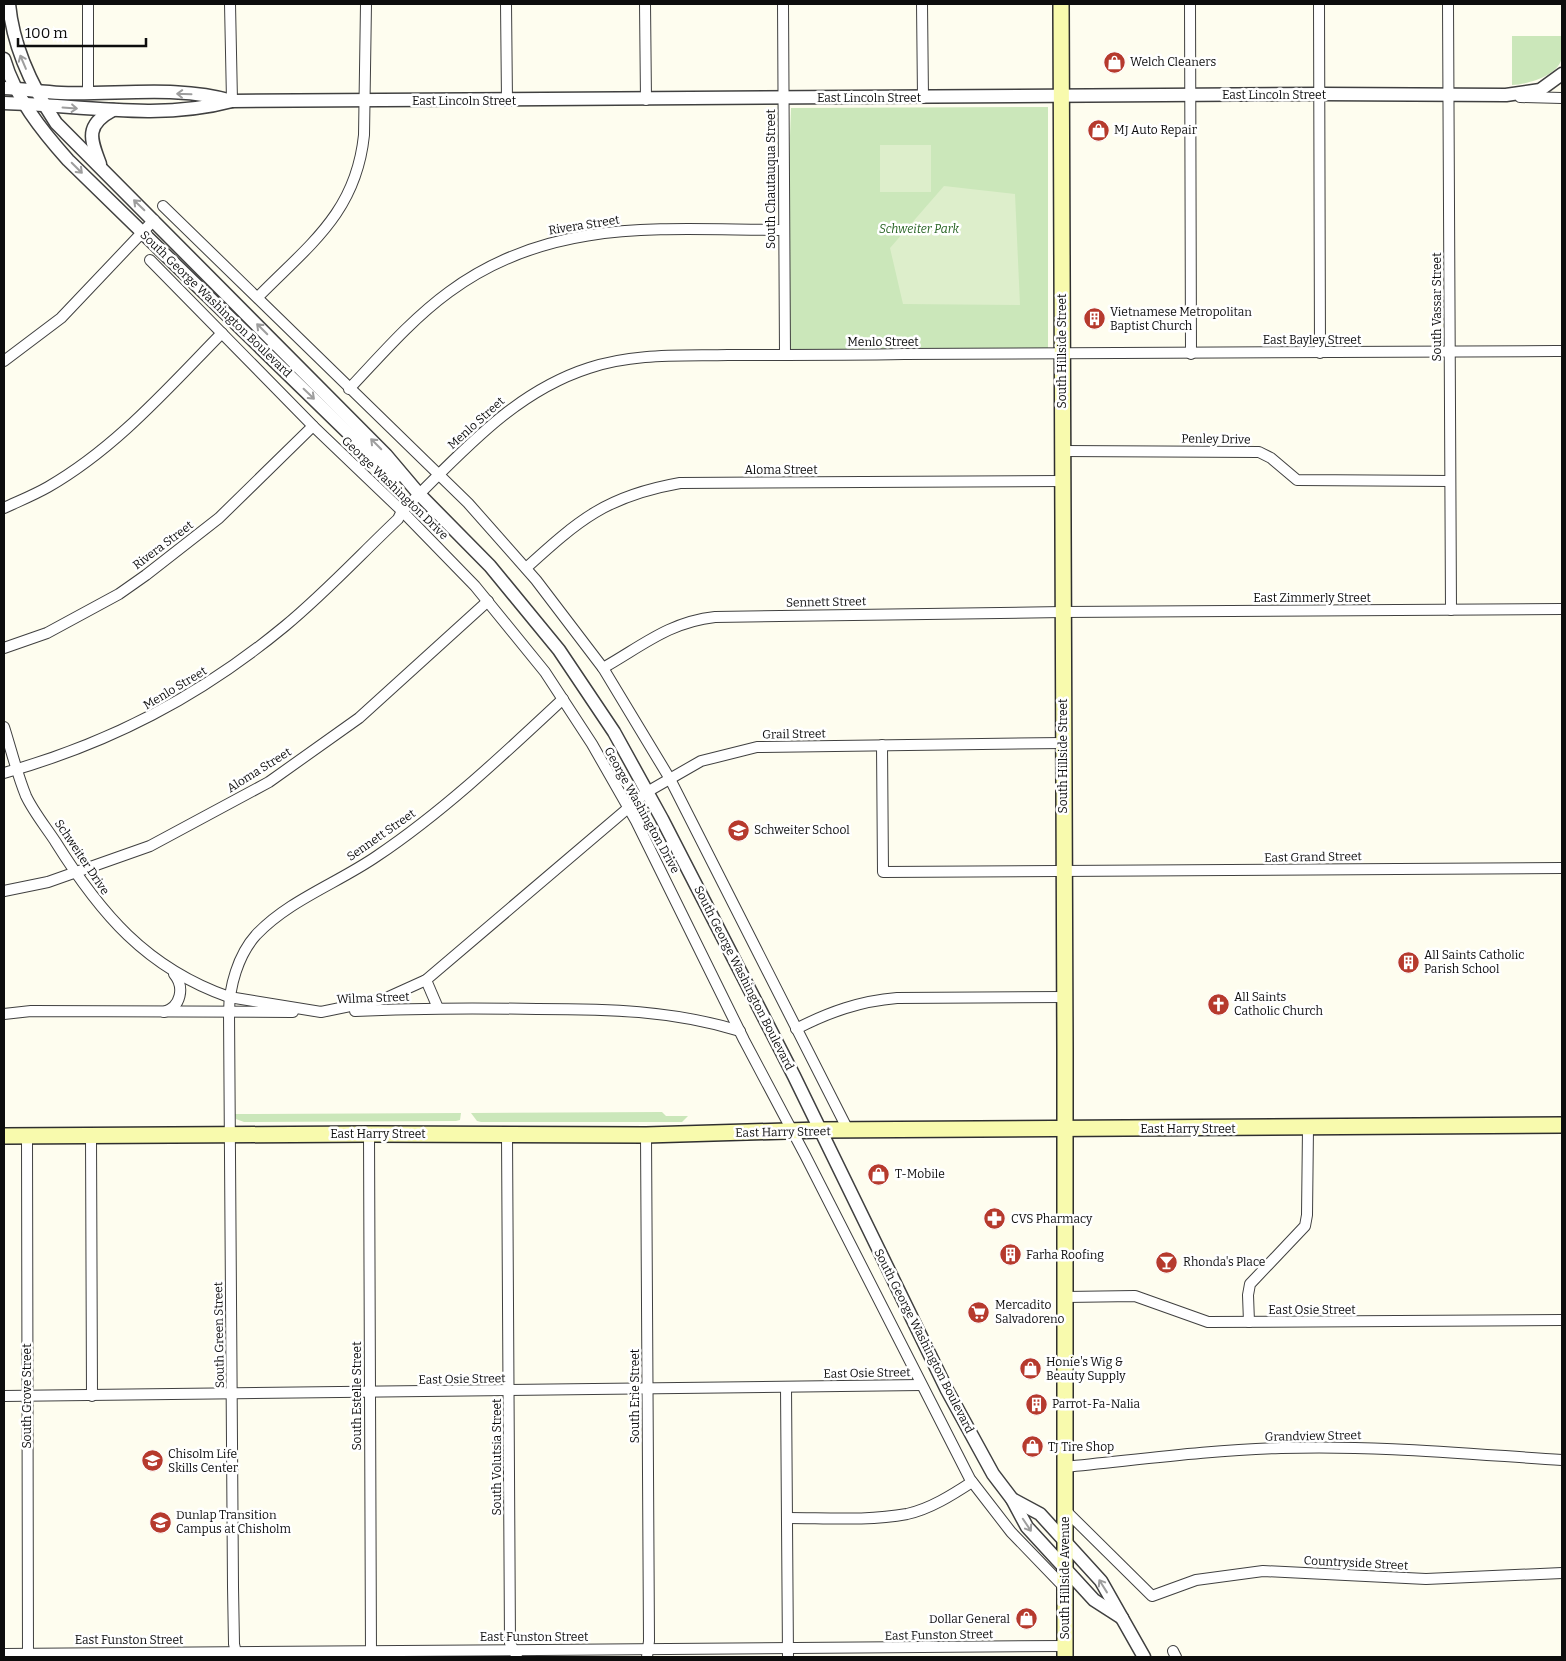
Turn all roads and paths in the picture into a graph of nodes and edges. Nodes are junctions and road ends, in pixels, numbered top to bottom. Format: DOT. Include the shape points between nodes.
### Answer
graph roads {
  1 [pos="8,4"];
  2 [pos="88,4"];
  3 [pos="230,4"];
  4 [pos="366,4"];
  5 [pos="506,4"];
  6 [pos="645,4"];
  7 [pos="783,4"];
  8 [pos="922,4"];
  9 [pos="1061,4"];
  10 [pos="1190,4"];
  11 [pos="1319,4"];
  12 [pos="1448,4"];
  13 [pos="4,59"];
  14 [pos="1562,75"];
  15 [pos="4,88"];
  16 [pos="17,89"];
  17 [pos="36,90"];
  18 [pos="88,93"];
  19 [pos="1320,94"];
  20 [pos="1506,95"];
  21 [pos="1190,96"];
  22 [pos="1061,97"];
  23 [pos="1448,97"];
  24 [pos="783,98"];
  25 [pos="923,98"];
  26 [pos="1562,98"];
  27 [pos="646,100"];
  28 [pos="232,101"];
  29 [pos="366,101"];
  30 [pos="507,101"];
  31 [pos="4,103"];
  32 [pos="24,104"];
  33 [pos="44,106"];
  34 [pos="114,109"];
  35 [pos="101,169"];
  36 [pos="163,206"];
  37 [pos="154,220"];
  38 [pos="784,230"];
  39 [pos="142,233"];
  40 [pos="150,260"];
  41 [pos="258,297"];
  42 [pos="222,333"];
  43 [pos="1562,351"];
  44 [pos="1450,352"];
  45 [pos="1320,353"];
  46 [pos="1062,354"];
  47 [pos="1191,354"];
  48 [pos="785,355"];
  49 [pos="4,361"];
  50 [pos="349,389"];
  51 [pos="313,426"];
  52 [pos="1062,451"];
  53 [pos="439,475"];
  54 [pos="1062,481"];
  55 [pos="1450,481"];
  56 [pos="420,494"];
  57 [pos="4,508"];
  58 [pos="402,511"];
  59 [pos="526,568"];
  60 [pos="488,600"];
  61 [pos="1562,609"];
  62 [pos="1451,610"];
  63 [pos="1062,612"];
  64 [pos="4,648"];
  65 [pos="603,668"];
  66 [pos="563,699"];
  67 [pos="4,727"];
  68 [pos="1062,743"];
  69 [pos="882,745"];
  70 [pos="18,769"];
  71 [pos="4,772"];
  72 [pos="670,779"];
  73 [pos="647,792"];
  74 [pos="629,808"];
  75 [pos="1562,868"];
  76 [pos="74,872"];
  77 [pos="1063,872"];
  78 [pos="4,891"];
  79 [pos="172,971"];
  80 [pos="426,980"];
  81 [pos="229,997"];
  82 [pos="1064,997"];
  83 [pos="438,1008"];
  84 [pos="321,1012"];
  85 [pos="163,1013"];
  86 [pos="229,1013"];
  87 [pos="4,1014"];
  88 [pos="796,1029"];
  89 [pos="740,1031"];
  90 [pos="1562,1125"];
  91 [pos="1308,1128"];
  92 [pos="1065,1129"];
  93 [pos="820,1130"];
  94 [pos="848,1130"];
  95 [pos="793,1131"];
  96 [pos="369,1134"];
  97 [pos="27,1135"];
  98 [pos="229,1135"];
  99 [pos="507,1135"];
  100 [pos="646,1135"];
  101 [pos="4,1136"];
  102 [pos="91,1136"];
  103 [pos="1066,1297"];
  104 [pos="1562,1320"];
  105 [pos="1249,1322"];
  106 [pos="921,1385"];
  107 [pos="786,1387"];
  108 [pos="648,1390"];
  109 [pos="509,1391"];
  110 [pos="370,1392"];
  111 [pos="232,1394"];
  112 [pos="27,1395"];
  113 [pos="4,1396"];
  114 [pos="92,1396"];
  115 [pos="1562,1460"];
  116 [pos="1065,1467"];
  117 [pos="972,1482"];
  118 [pos="1012,1499"];
  119 [pos="1064,1509"];
  120 [pos="788,1518"];
  121 [pos="1064,1541"];
  122 [pos="1064,1567"];
  123 [pos="1562,1574"];
  124 [pos="1065,1588"];
  125 [pos="1122,1618"];
  126 [pos="1065,1652"];
  127 [pos="648,1653"];
  128 [pos="788,1653"];
  129 [pos="4,1654"];
  130 [pos="371,1654"];
  131 [pos="515,1654"];
  132 [pos="28,1655"];
  133 [pos="237,1655"];
  134 [pos="1144,1657"];
  17 -- 1 [label="street, one-way" via="20,54"];
  2 -- 18 [label="street"];
  3 -- 28 [label="street"];
  4 -- 29 [label="street"];
  5 -- 30 [label="street"];
  6 -- 27 [label="street"];
  7 -- 24 [label="street, South Chautauqua Street"];
  8 -- 25 [label="street"];
  9 -- 22 [label="main road, South Hillside Street"];
  10 -- 21 [label="street"];
  11 -- 19 [label="street"];
  12 -- 23 [label="street, South Vassar Street"];
  13 -- 16 [label="street"];
  14 -- 20 [label="street, East Lincoln Street" via="1540,90"];
  15 -- 16 [label="street, East Lincoln Street"];
  16 -- 17 [label="street, East Lincoln Street"];
  16 -- 32 [label="street"];
  17 -- 18 [label="street, East Lincoln Street"];
  17 -- 33 [label="street"];
  28 -- 18 [label="street, East Lincoln Street, one-way" via="187,93"];
  19 -- 21 [label="street, East Lincoln Street"];
  19 -- 23 [label="street, East Lincoln Street"];
  19 -- 45 [label="street"];
  20 -- 23 [label="street, East Lincoln Street"];
  20 -- 26 [label="street, East Lincoln Street"];
  21 -- 22 [label="street, East Lincoln Street"];
  21 -- 47 [label="street"];
  22 -- 25 [label="street, East Lincoln Street"];
  22 -- 46 [label="main road, South Hillside Street"];
  23 -- 44 [label="street, South Vassar Street"];
  24 -- 25 [label="street, East Lincoln Street"];
  24 -- 27 [label="street, East Lincoln Street"];
  24 -- 38 [label="street, South Chautauqua Street"];
  27 -- 30 [label="street, East Lincoln Street"];
  28 -- 29 [label="street, East Lincoln Street"];
  28 -- 34 [label="street, East Lincoln Street" via="199,108"];
  29 -- 30 [label="street, East Lincoln Street"];
  29 -- 41 [label="street" via="362,155 355,182 346,199 332,221"];
  31 -- 32 [label="street, East Lincoln Street"];
  32 -- 33 [label="street, East Lincoln Street"];
  32 -- 39 [label="street, South George Washington Boulevard, one-way" via="44,133"];
  33 -- 34 [label="street, East Lincoln Street, one-way"];
  33 -- 35 [label="street, South George Washington Boulevard"];
  34 -- 35 [label="street" via="100,117 92,133 92,145"];
  37 -- 35 [label="street, South George Washington Boulevard, one-way"];
  36 -- 41 [label="street"];
  37 -- 39 [label="street"];
  56 -- 37 [label="street, South George Washington Boulevard, one-way" via="386,455"];
  38 -- 48 [label="street, South Chautauqua Street"];
  38 -- 50 [label="street, Rivera Street" via="635,230 596,233 532,247 492,265 448,292 410,325"];
  39 -- 49 [label="street" via="60,318"];
  39 -- 56 [label="street, South George Washington Boulevard, one-way" via="377,460"];
  40 -- 42 [label="street, George Washington Drive"];
  41 -- 50 [label="street"];
  42 -- 51 [label="street, George Washington Drive"];
  42 -- 57 [label="street" via="108,445 49,486"];
  43 -- 44 [label="street, East Bayley Street"];
  44 -- 45 [label="street, East Bayley Street"];
  44 -- 55 [label="street, South Vassar Street"];
  45 -- 47 [label="street, East Bayley Street"];
  46 -- 47 [label="street, East Bayley Street"];
  46 -- 48 [label="street, Menlo Street"];
  46 -- 52 [label="main road, South Hillside Street"];
  48 -- 53 [label="street, Menlo Street" via="644,356 587,368 520,401 492,423"];
  50 -- 53 [label="street"];
  51 -- 58 [label="street, George Washington Drive"];
  51 -- 64 [label="street, Rivera Street" via="219,518 146,575 119,594 47,633"];
  52 -- 54 [label="main road, South Hillside Street"];
  52 -- 55 [label="street, Penley Drive" via="1259,452 1297,480"];
  53 -- 56 [label="street, Menlo Street"];
  53 -- 59 [label="street"];
  54 -- 59 [label="street, Aloma Street" via="680,483 602,506 574,525"];
  54 -- 63 [label="main road, South Hillside Street"];
  55 -- 62 [label="street, South Vassar Street"];
  56 -- 58 [label="street, Menlo Street"];
  56 -- 73 [label="street, South George Washington Boulevard" via="490,566 558,650 614,732"];
  58 -- 60 [label="street, George Washington Drive"];
  58 -- 70 [label="street, Menlo Street" via="398,519 286,625 224,673 149,718 69,754"];
  59 -- 65 [label="street"];
  60 -- 66 [label="street, George Washington Drive"];
  60 -- 76 [label="street, Aloma Street" via="359,718 269,782 150,846"];
  61 -- 62 [label="street, East Zimmerly Street"];
  62 -- 63 [label="street, East Zimmerly Street"];
  63 -- 65 [label="street, Sennett Street" via="695,619 663,631"];
  63 -- 68 [label="main road, South Hillside Street"];
  65 -- 72 [label="street"];
  66 -- 74 [label="street, George Washington Drive"];
  66 -- 81 [label="street, Sennett Street" via="469,786 377,857 274,919 247,947"];
  67 -- 70 [label="street, Schweiter Drive"];
  68 -- 69 [label="street, Grail Street"];
  68 -- 77 [label="main road, South Hillside Street"];
  69 -- 72 [label="street, Grail Street" via="757,747 700,761"];
  69 -- 77 [label="street, East Grand Street" via="883,872"];
  70 -- 71 [label="street, Menlo Street"];
  70 -- 76 [label="street, Schweiter Drive" via="26,796"];
  72 -- 73 [label="street, Grail Street"];
  72 -- 88 [label="street"];
  73 -- 74 [label="street, Grail Street"];
  73 -- 93 [label="street, South George Washington Boulevard"];
  74 -- 80 [label="street, Grail Street"];
  74 -- 89 [label="street, George Washington Drive"];
  75 -- 77 [label="street, East Grand Street"];
  76 -- 78 [label="street, Aloma Street" via="48,882"];
  76 -- 79 [label="street, Schweiter Drive" via="122,932"];
  77 -- 82 [label="main road, South Hillside Street"];
  79 -- 81 [label="street, Schweiter Drive"];
  79 -- 85 [label="street" via="180,983 180,996 173,1007"];
  80 -- 83 [label="street"];
  80 -- 84 [label="street, Grail Street" via="384,999"];
  81 -- 84 [label="street, Schweiter Drive"];
  81 -- 86 [label="street, Sennett Street"];
  82 -- 88 [label="street" via="869,1000 826,1014"];
  82 -- 92 [label="main road, South Hillside Street"];
  83 -- 84 [label="street, Wilma Street"];
  83 -- 89 [label="street, Wilma Street" via="638,1010"];
  84 -- 86 [label="street, Wilma Street"];
  85 -- 86 [label="street, Wilma Street"];
  85 -- 87 [label="street, Wilma Street" via="31,1011"];
  86 -- 98 [label="street, South Green Street"];
  88 -- 94 [label="street"];
  89 -- 95 [label="street, George Washington Drive"];
  90 -- 91 [label="main road, East Harry Street"];
  91 -- 92 [label="main road, East Harry Street"];
  91 -- 105 [label="street" via="1305,1226 1250,1284"];
  92 -- 94 [label="main road, East Harry Street"];
  92 -- 103 [label="main road, South Hillside Street"];
  93 -- 94 [label="main road, East Harry Street"];
  93 -- 95 [label="main road, East Harry Street"];
  93 -- 118 [label="street, South George Washington Boulevard" via="947,1390 992,1474"];
  95 -- 100 [label="main road, East Harry Street"];
  95 -- 106 [label="street, George Washington Drive"];
  96 -- 98 [label="main road, East Harry Street"];
  96 -- 99 [label="main road, East Harry Street"];
  96 -- 110 [label="street, South Estelle Street"];
  97 -- 101 [label="main road, East Harry Street"];
  97 -- 102 [label="main road, East Harry Street"];
  97 -- 112 [label="street, South Grove Street"];
  98 -- 102 [label="main road, East Harry Street"];
  98 -- 111 [label="street, South Green Street"];
  99 -- 100 [label="main road, East Harry Street"];
  99 -- 109 [label="street, South Volutsia Street"];
  100 -- 108 [label="street, South Erie Street"];
  102 -- 114 [label="street"];
  103 -- 105 [label="street, East Osie Street" via="1135,1296 1208,1322"];
  103 -- 116 [label="main road, South Hillside Street"];
  104 -- 105 [label="street, East Osie Street"];
  106 -- 107 [label="street, East Osie Street"];
  106 -- 117 [label="street, George Washington Drive"];
  107 -- 108 [label="street, East Osie Street"];
  107 -- 120 [label="street"];
  108 -- 109 [label="street, East Osie Street"];
  108 -- 127 [label="street, South Erie Street"];
  109 -- 110 [label="street, East Osie Street"];
  109 -- 131 [label="street, South Volutsia Street" via="510,1643"];
  110 -- 111 [label="street, East Osie Street"];
  110 -- 130 [label="street, South Estelle Street"];
  111 -- 114 [label="street, East Osie Street"];
  111 -- 133 [label="street, South Green Street" via="233,1587"];
  112 -- 113 [label="street, East Osie Street"];
  112 -- 114 [label="street, East Osie Street"];
  112 -- 132 [label="street, South Grove Street"];
  115 -- 116 [label="street, Grandview Street" via="1403,1448 1281,1448"];
  116 -- 119 [label="main road, South Hillside Street"];
  117 -- 120 [label="street" via="948,1498 908,1513 871,1518"];
  117 -- 124 [label="street, George Washington Drive" via="1011,1532"];
  118 -- 121 [label="street, South George Washington Boulevard" via="1040,1514"];
  118 -- 122 [label="street, South George Washington Boulevard, one-way" via="1027,1528"];
  119 -- 121 [label="main road, South Hillside Avenue"];
  119 -- 123 [label="street, Countryside Street" via="1152,1596 1196,1580 1263,1571 1426,1579"];
  120 -- 128 [label="street"];
  121 -- 122 [label="main road, South Hillside Avenue"];
  125 -- 121 [label="street, South George Washington Boulevard, one-way" via="1101,1581"];
  122 -- 124 [label="main road, South Hillside Avenue"];
  122 -- 125 [label="street, South George Washington Boulevard" via="1094,1600"];
  124 -- 126 [label="main road, South Hillside Avenue"];
  125 -- 134 [label="street, South George Washington Boulevard"];
  126 -- 128 [label="street, East Funston Street"];
  127 -- 128 [label="street, East Funston Street"];
  127 -- 131 [label="street, East Funston Street"];
  129 -- 132 [label="street, East Funston Street"];
  130 -- 131 [label="street, East Funston Street"];
  130 -- 133 [label="street, East Funston Street"];
  132 -- 133 [label="street, East Funston Street"];
}
